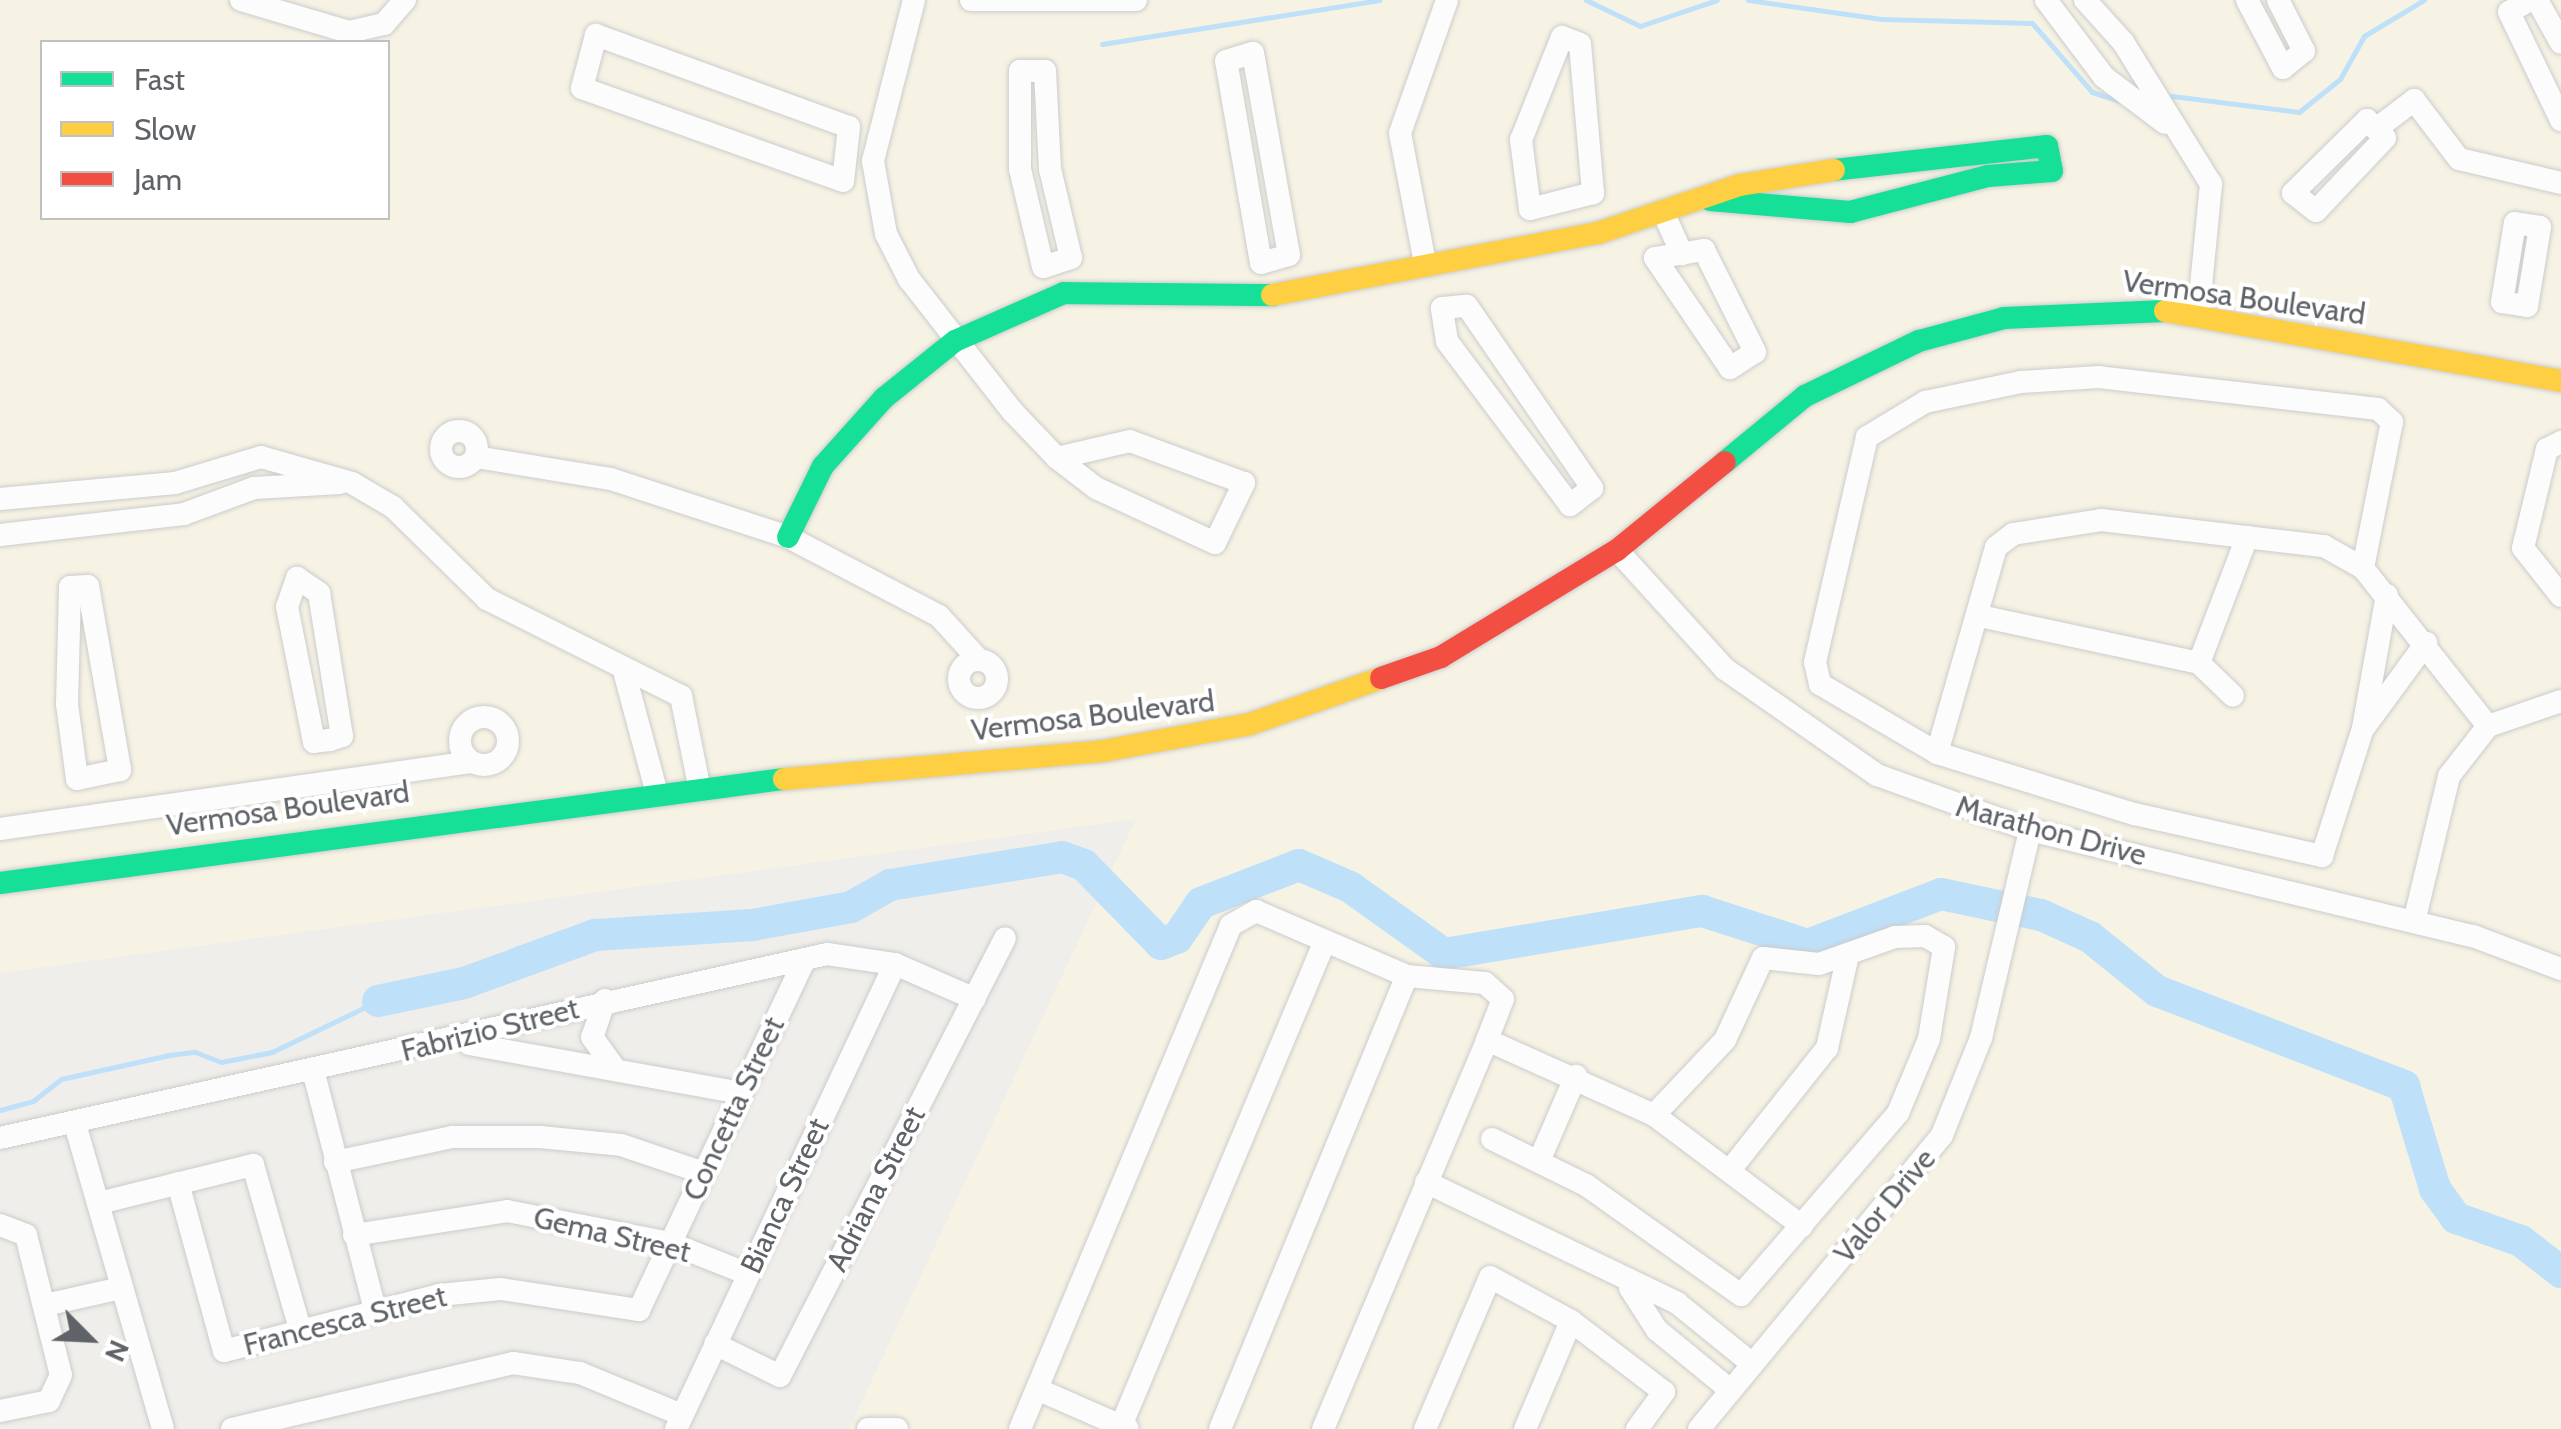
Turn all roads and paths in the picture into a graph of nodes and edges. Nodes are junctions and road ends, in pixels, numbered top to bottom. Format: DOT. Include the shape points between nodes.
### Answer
graph roads {
  1 [pos="241,0"];
  2 [pos="404,0"];
  3 [pos="914,0"];
  4 [pos="971,0"];
  5 [pos="1136,0"];
  6 [pos="1447,0"];
  7 [pos="2046,0"];
  8 [pos="2086,0"];
  9 [pos="2247,0"];
  10 [pos="2278,0"];
  11 [pos="2533,0"];
  12 [pos="2561,43"];
  13 [pos="2561,120"];
  14 [pos="2172,128"];
  15 [pos="2376,129"];
  16 [pos="849,151"];
  17 [pos="873,161"];
  18 [pos="1874,164"];
  19 [pos="2537,184"];
  20 [pos="2561,184"];
  21 [pos="1565,200"];
  22 [pos="1710,200"];
  23 [pos="1872,206"];
  24 [pos="1664,214"];
  25 [pos="2528,225"];
  26 [pos="1574,237"];
  27 [pos="1682,254"];
  28 [pos="1275,260"];
  29 [pos="1450,260"];
  30 [pos="1425,263"];
  31 [pos="1056,264"];
  32 [pos="1064,293"];
  33 [pos="1279,296"];
  34 [pos="1456,307"];
  35 [pos="2198,316"];
  36 [pos="955,341"];
  37 [pos="2561,381"];
  38 [pos="2561,442"];
  39 [pos="476,457"];
  40 [pos="1057,458"];
  41 [pos="352,482"];
  42 [pos="175,483"];
  43 [pos="0,498"];
  44 [pos="184,514"];
  45 [pos="0,535"];
  46 [pos="788,537"];
  47 [pos="2247,537"];
  48 [pos="1617,550"];
  49 [pos="2363,568"];
  50 [pos="2387,594"];
  51 [pos="2561,596"];
  52 [pos="1980,616"];
  53 [pos="2426,643"];
  54 [pos="979,660"];
  55 [pos="2199,664"];
  56 [pos="625,674"];
  57 [pos="2233,696"];
  58 [pos="2561,701"];
  59 [pos="2488,726"];
  60 [pos="2363,728"];
  61 [pos="330,740"];
  62 [pos="1936,753"];
  63 [pos="470,762"];
  64 [pos="100,774"];
  65 [pos="334,776"];
  66 [pos="698,784"];
  67 [pos="656,790"];
  68 [pos="106,813"];
  69 [pos="0,829"];
  70 [pos="2030,830"];
  71 [pos="0,884"];
  72 [pos="2414,922"];
  73 [pos="1005,938"];
  74 [pos="1325,942"];
  75 [pos="1848,955"];
  76 [pos="803,963"];
  77 [pos="895,964"];
  78 [pos="2561,969"];
  79 [pos="1408,976"];
  80 [pos="975,999"];
  81 [pos="605,1000"];
  82 [pos="1487,1040"];
  83 [pos="462,1042"];
  84 [pos="612,1064"];
  85 [pos="313,1070"];
  86 [pos="1576,1076"];
  87 [pos="741,1093"];
  88 [pos="1654,1115"];
  89 [pos="76,1124"];
  90 [pos="0,1138"];
  91 [pos="1492,1139"];
  92 [pos="1540,1160"];
  93 [pos="334,1162"];
  94 [pos="1730,1170"];
  95 [pos="704,1172"];
  96 [pos="1426,1182"];
  97 [pos="178,1183"];
  98 [pos="98,1203"];
  99 [pos="0,1226"];
  100 [pos="1802,1226"];
  101 [pos="354,1235"];
  102 [pos="670,1244"];
  103 [pos="748,1274"];
  104 [pos="121,1288"];
  105 [pos="1630,1288"];
  106 [pos="45,1305"];
  107 [pos="375,1309"];
  108 [pos="639,1310"];
  109 [pos="1570,1321"];
  110 [pos="300,1329"];
  111 [pos="715,1344"];
  112 [pos="1751,1363"];
  113 [pos="1037,1389"];
  114 [pos="1728,1389"];
  115 [pos="0,1411"];
  116 [pos="679,1422"];
  117 [pos="1124,1428"];
  118 [pos="163,1429"];
  119 [pos="232,1429"];
  120 [pos="868,1429"];
  121 [pos="896,1429"];
  122 [pos="1020,1429"];
  123 [pos="1220,1429"];
  124 [pos="1323,1429"];
  125 [pos="1426,1429"];
  126 [pos="1525,1429"];
  127 [pos="1637,1429"];
  128 [pos="1699,1429"];
  1 -- 2 [label="street" via="350,32 384,24"];
  3 -- 17 [label="street"];
  4 -- 5 [label="street"];
  6 -- 30 [label="street" via="1400,134"];
  7 -- 14 [label="street" via="2104,78"];
  8 -- 14 [label="street" via="2123,42"];
  9 -- 10 [label="street" via="2283,68 2304,51"];
  11 -- 12 [label="street"];
  11 -- 13 [label="street" via="2509,12"];
  14 -- 35 [label="street" via="2211,184"];
  15 -- 19 [label="street" via="2414,100 2459,158"];
  16 -- 16 [label="street" via="849,127 596,35 582,88 843,181"];
  16 -- 17 [label="street"];
  17 -- 36 [label="street" via="886,234"];
  18 -- 22 [label="main road" via="1740,185"];
  18 -- 23 [label="street"];
  18 -- 23 [label="main road" via="2047,146 2052,172"];
  19 -- 20 [label="street"];
  19 -- 25 [label="street"];
  21 -- 21 [label="street" via="1593,193 1580,44 1562,37 1521,140 1530,210"];
  21 -- 26 [label="street"];
  22 -- 23 [label="main road" via="1778,210"];
  22 -- 24 [label="main road"];
  24 -- 26 [label="main road"];
  24 -- 27 [label="street"];
  26 -- 29 [label="main road"];
  27 -- 27 [label="street" via="1655,258 1730,368 1755,352 1704,250"];
  28 -- 28 [label="street" via="1288,255 1253,53 1226,61 1261,262"];
  28 -- 33 [label="street"];
  29 -- 30 [label="main road"];
  29 -- 34 [label="street"];
  30 -- 33 [label="main road"];
  31 -- 31 [label="street" via="1043,267 1020,169 1020,70 1045,71 1050,168 1072,258"];
  31 -- 32 [label="street"];
  32 -- 33 [label="main road"];
  32 -- 36 [label="main road"];
  34 -- 34 [label="street" via="1442,308 1447,340 1570,505 1592,488 1467,306"];
  35 -- 37 [label="main road, Vermosa Boulevard"];
  35 -- 48 [label="main road, Vermosa Boulevard" via="2124,306 2048,313 1919,341 1776,416"];
  36 -- 40 [label="street"];
  36 -- 46 [label="main road" via="884,398 822,466"];
  38 -- 51 [label="street" via="2548,449 2523,548"];
  39 -- 46 [label="street" via="611,479"];
  40 -- 40 [label="street" via="1096,488 1215,543 1244,483 1130,441"];
  41 -- 42 [label="street" via="261,457"];
  41 -- 44 [label="street" via="254,488"];
  41 -- 56 [label="street" via="394,506 487,599"];
  42 -- 43 [label="street"];
  42 -- 44 [label="street"];
  44 -- 45 [label="street"];
  46 -- 54 [label="street" via="939,616"];
  47 -- 49 [label="street" via="2324,546"];
  47 -- 52 [label="street" via="2101,520 2013,534 1996,547"];
  47 -- 55 [label="street"];
  48 -- 66 [label="main road, Vermosa Boulevard" via="1440,656 1250,724 1103,752"];
  48 -- 70 [label="street, Marathon Drive" via="1725,669 1800,729 1876,775"];
  49 -- 50 [label="street"];
  49 -- 62 [label="street" via="2392,422 2378,410 2099,377 2021,382 1886,417 1867,437 1814,662 1820,684"];
  50 -- 53 [label="street"];
  50 -- 60 [label="street"];
  52 -- 55 [label="street"];
  52 -- 62 [label="street"];
  53 -- 59 [label="street"];
  53 -- 60 [label="street"];
  55 -- 57 [label="street"];
  56 -- 66 [label="street" via="681,696"];
  56 -- 67 [label="street"];
  58 -- 59 [label="street"];
  59 -- 72 [label="street" via="2448,776"];
  60 -- 62 [label="street" via="2322,856 2134,814"];
  61 -- 61 [label="street" via="342,736 319,593 297,578 286,607 314,742"];
  61 -- 65 [label="street"];
  63 -- 65 [label="street"];
  64 -- 64 [label="street" via="120,770 88,586 70,587 66,704 76,779"];
  64 -- 68 [label="street"];
  65 -- 68 [label="street"];
  66 -- 67 [label="main road, Vermosa Boulevard"];
  67 -- 71 [label="main road, Vermosa Boulevard"];
  68 -- 69 [label="street"];
  70 -- 72 [label="street, Marathon Drive"];
  70 -- 112 [label="street, Valor Drive" via="1968,1080 1942,1136"];
  72 -- 78 [label="street, Marathon Drive"];
  73 -- 80 [label="street, Adriana Street"];
  74 -- 79 [label="street"];
  74 -- 113 [label="street" via="1256,912 1231,925"];
  74 -- 117 [label="street"];
  75 -- 88 [label="street" via="1820,964 1763,958 1726,1040"];
  75 -- 94 [label="street" via="1827,1048"];
  75 -- 100 [label="street" via="1925,936 1944,947 1944,975 1898,1114"];
  76 -- 77 [label="street, Fabrizio Street" via="856,954"];
  76 -- 81 [label="street, Fabrizio Street"];
  76 -- 87 [label="street, Concetta Street"];
  77 -- 80 [label="street, Fabrizio Street"];
  77 -- 103 [label="street, Bianca Street"];
  79 -- 82 [label="street" via="1485,983 1503,999"];
  79 -- 123 [label="street"];
  80 -- 111 [label="street, Adriana Street" via="780,1376"];
  81 -- 83 [label="street, Fabrizio Street"];
  81 -- 84 [label="street" via="592,1037"];
  82 -- 86 [label="street"];
  82 -- 96 [label="street"];
  83 -- 84 [label="street"];
  83 -- 85 [label="street, Fabrizio Street"];
  84 -- 87 [label="street"];
  85 -- 89 [label="street, Fabrizio Street"];
  85 -- 93 [label="street"];
  86 -- 88 [label="street"];
  86 -- 92 [label="street"];
  87 -- 95 [label="street, Concetta Street"];
  88 -- 94 [label="street"];
  89 -- 90 [label="street, Fabrizio Street"];
  89 -- 98 [label="street"];
  91 -- 92 [label="street"];
  92 -- 100 [label="street" via="1741,1294"];
  93 -- 95 [label="street" via="453,1137 540,1136 621,1146"];
  93 -- 101 [label="street"];
  94 -- 100 [label="street"];
  95 -- 102 [label="street, Concetta Street"];
  96 -- 105 [label="street" via="1555,1240"];
  96 -- 124 [label="street"];
  97 -- 98 [label="street"];
  97 -- 110 [label="street" via="253,1165"];
  97 -- 110 [label="street, Francesca Street" via="224,1352"];
  98 -- 104 [label="street"];
  99 -- 106 [label="street" via="26,1235"];
  101 -- 102 [label="street, Gema Street" via="507,1211"];
  101 -- 107 [label="street"];
  102 -- 103 [label="street, Gema Street"];
  102 -- 108 [label="street, Concetta Street"];
  103 -- 111 [label="street, Bianca Street"];
  104 -- 106 [label="street"];
  104 -- 118 [label="street"];
  105 -- 112 [label="street" via="1677,1303"];
  105 -- 114 [label="street" via="1656,1330"];
  106 -- 115 [label="street" via="60,1390"];
  107 -- 108 [label="street, Francesca Street" via="501,1289"];
  107 -- 110 [label="street, Francesca Street"];
  109 -- 125 [label="street" via="1490,1277"];
  109 -- 126 [label="street"];
  109 -- 127 [label="street" via="1664,1392"];
  111 -- 116 [label="street, Bianca Street"];
  112 -- 114 [label="street, Valor Drive"];
  113 -- 117 [label="street"];
  113 -- 122 [label="street"];
  114 -- 128 [label="street, Valor Drive"];
  116 -- 119 [label="street" via="580,1373 514,1363"];
  120 -- 121 [label="street"];
}
